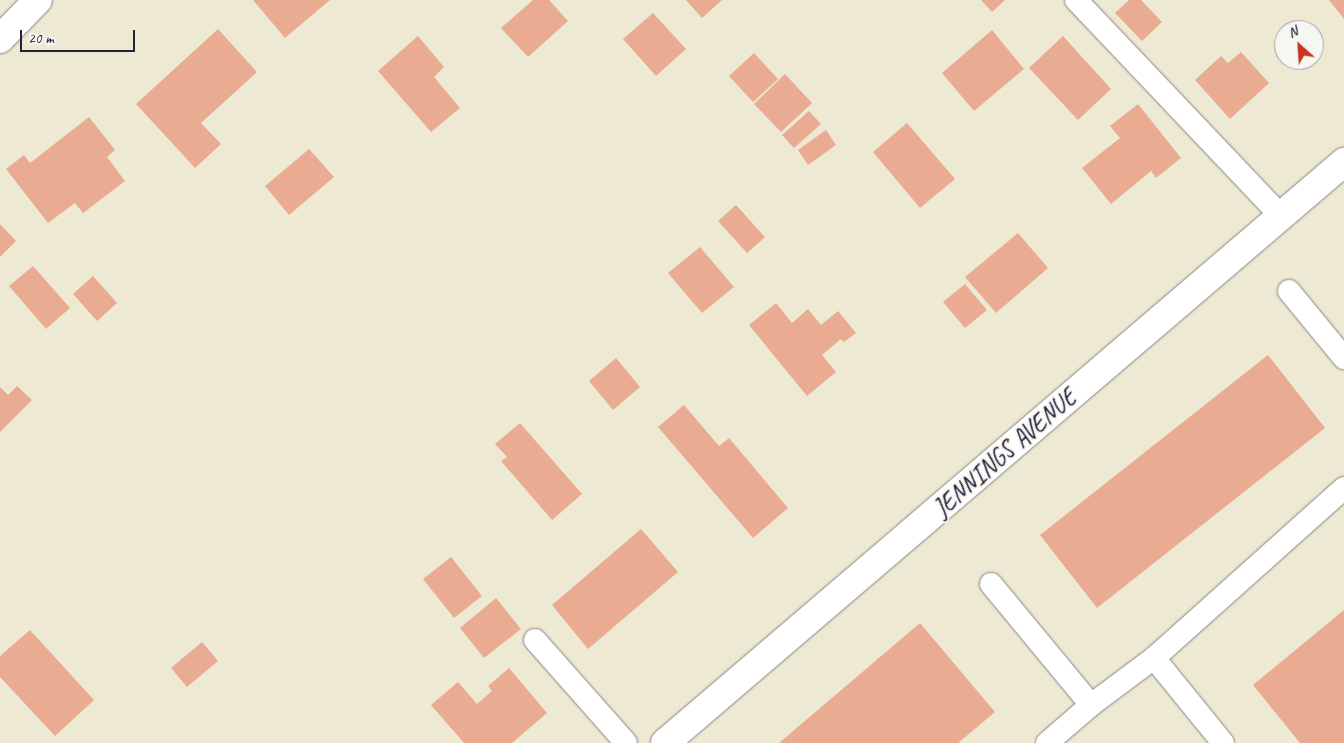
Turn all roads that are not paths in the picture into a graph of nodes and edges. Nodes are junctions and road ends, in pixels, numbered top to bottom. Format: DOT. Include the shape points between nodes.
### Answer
graph roads {
  1 [pos="38,0"];
  2 [pos="1076,0"];
  3 [pos="0,39"];
  4 [pos="1344,162"];
  5 [pos="1281,216"];
  6 [pos="1290,291"];
  7 [pos="1344,358"];
  8 [pos="1344,488"];
  9 [pos="991,584"];
  10 [pos="535,640"];
  11 [pos="1154,658"];
  12 [pos="1091,705"];
  13 [pos="626,743"];
  14 [pos="665,743"];
  15 [pos="1047,743"];
  16 [pos="1223,743"];
  1 -- 3 [label="street"];
  2 -- 5 [label="lane"];
  4 -- 5 [label="street, JENNINGS AVENUE"];
  5 -- 14 [label="street, JENNINGS AVENUE"];
  6 -- 7 [label="lane"];
  8 -- 11 [label="lane"];
  9 -- 12 [label="lane"];
  10 -- 13 [label="lane"];
  11 -- 12 [label="lane"];
  11 -- 16 [label="lane"];
  12 -- 15 [label="lane"];
}
